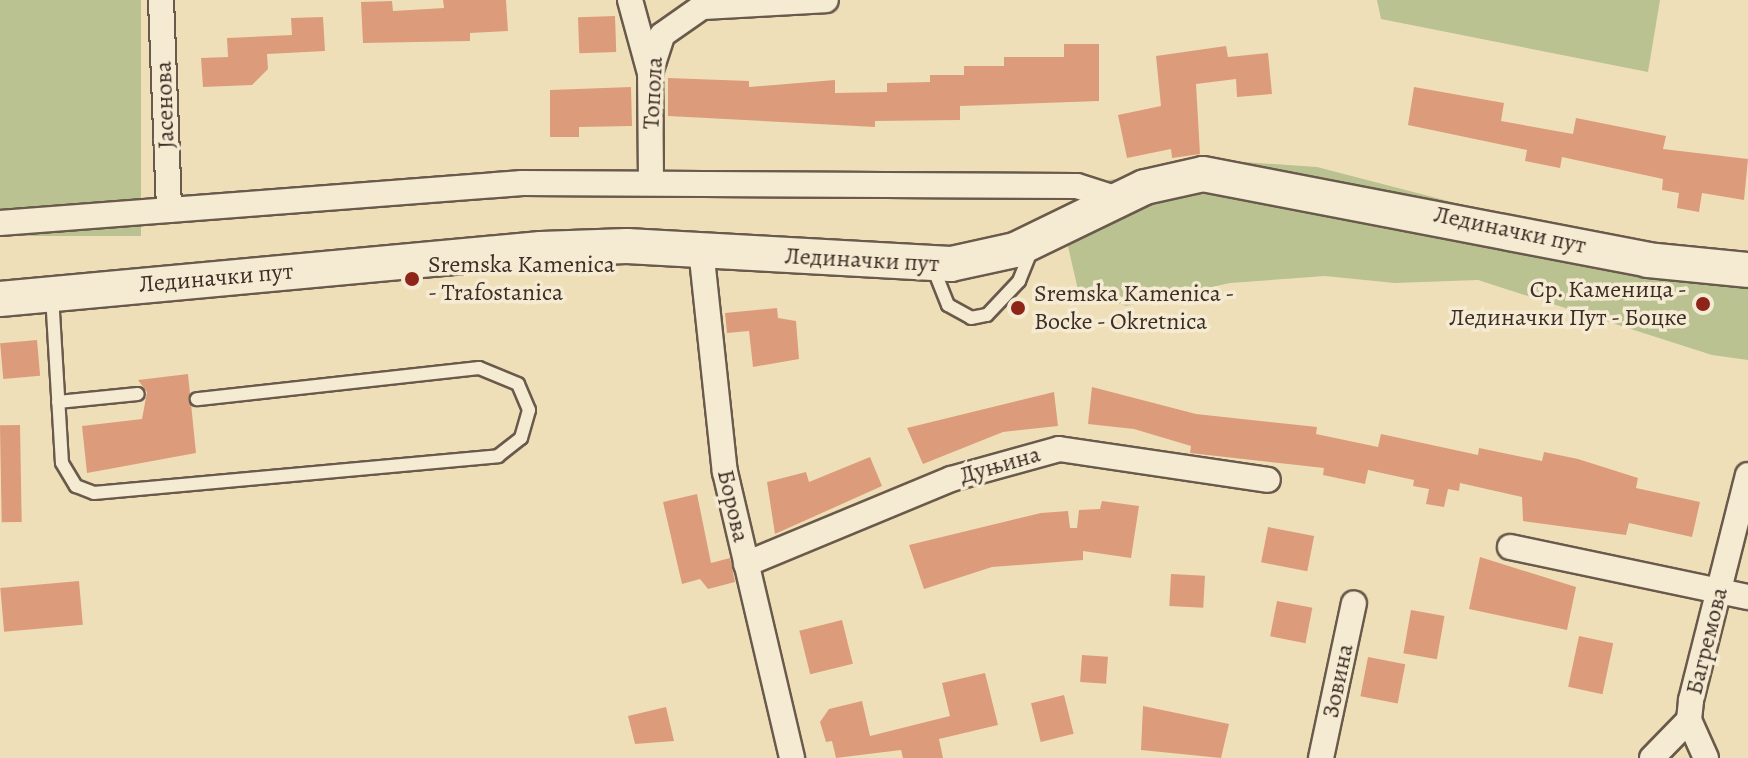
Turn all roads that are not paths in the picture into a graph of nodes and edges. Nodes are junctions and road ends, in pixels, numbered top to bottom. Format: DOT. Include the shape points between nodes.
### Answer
graph roads {
  1 [pos="161,0"];
  2 [pos="630,0"];
  3 [pos="826,0"];
  4 [pos="650,73"];
  5 [pos="651,181"];
  6 [pos="1121,200"];
  7 [pos="169,210"];
  8 [pos="0,223"];
  9 [pos="1034,243"];
  10 [pos="701,249"];
  11 [pos="932,265"];
  12 [pos="1748,270"];
  13 [pos="52,294"];
  14 [pos="0,299"];
  15 [pos="138,394"];
  16 [pos="197,399"];
  17 [pos="58,402"];
  18 [pos="1748,475"];
  19 [pos="1268,480"];
  20 [pos="1510,547"];
  21 [pos="746,564"];
  22 [pos="1720,591"];
  23 [pos="1748,597"];
  24 [pos="1354,603"];
  25 [pos="1689,720"];
  26 [pos="792,758"];
  27 [pos="1321,758"];
  28 [pos="1652,758"];
  29 [pos="1706,758"];
  1 -- 7 [label="street, Јасенова"];
  2 -- 4 [label="street"];
  3 -- 4 [label="street, Топола" via="702,7 662,35"];
  4 -- 5 [label="street, Топола"];
  5 -- 6 [label="street" via="1077,186"];
  5 -- 7 [label="street" via="522,183"];
  6 -- 9 [label="main road, Лединачки пут"];
  6 -- 12 [label="main road, Лединачки пут" via="1162,180 1226,174 1648,260"];
  7 -- 8 [label="street"];
  9 -- 11 [label="main road, Лединачки пут"];
  9 -- 11 [label="lane" via="1019,281 987,315 971,318 948,305"];
  10 -- 11 [label="main road, Лединачки пут"];
  10 -- 13 [label="main road, Лединачки пут" via="541,249"];
  10 -- 21 [label="street, Борова" via="711,392"];
  13 -- 14 [label="main road, Лединачки пут"];
  13 -- 17 [label="lane"];
  15 -- 17 [label="lane"];
  16 -- 17 [label="lane" via="479,368 518,384 529,410 521,438 498,456 109,496 76,486 67,474"];
  18 -- 22 [label="street, Багремова"];
  19 -- 21 [label="street, Дуњина" via="1059,449 951,479"];
  20 -- 22 [label="street"];
  21 -- 26 [label="street, Борова"];
  22 -- 23 [label="street"];
  22 -- 25 [label="street, Багремова"];
  24 -- 27 [label="street, Зовина"];
  25 -- 28 [label="street"];
  25 -- 29 [label="street, Багремова"];
}
